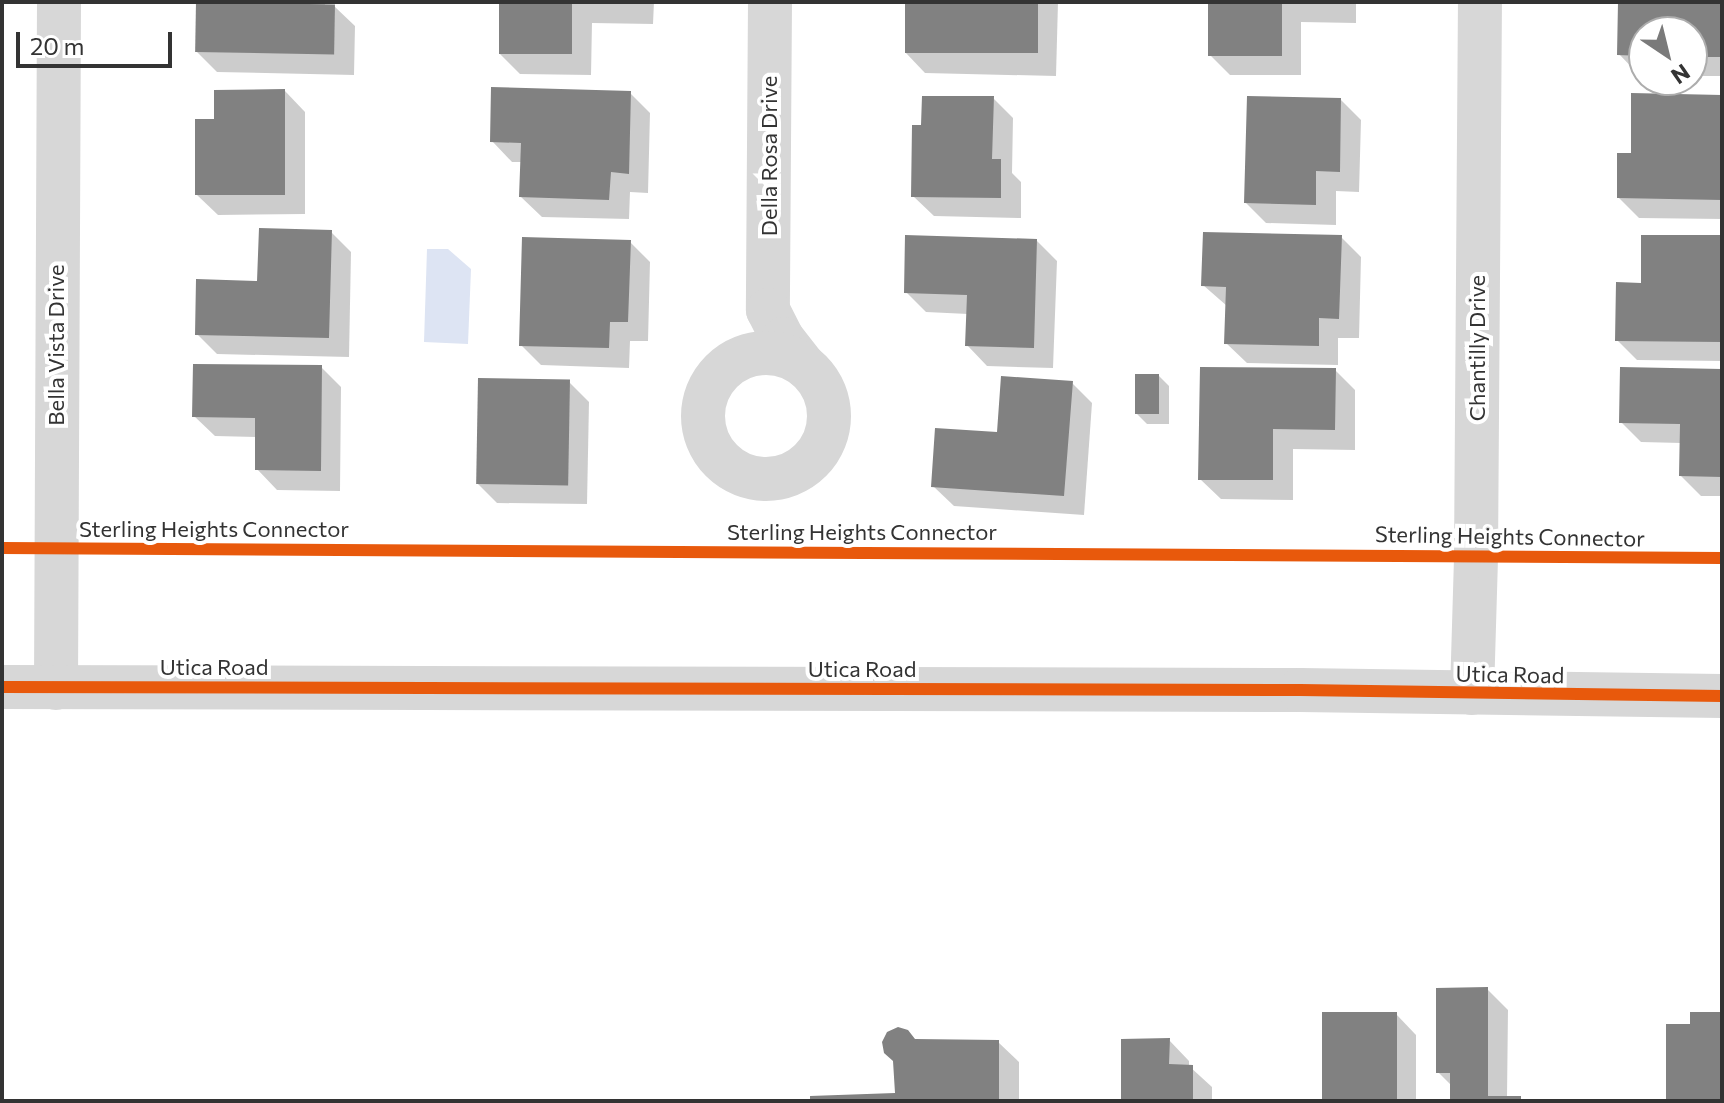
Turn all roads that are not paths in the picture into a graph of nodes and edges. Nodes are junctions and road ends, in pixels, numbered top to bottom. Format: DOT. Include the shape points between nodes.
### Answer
graph roads {
  1 [pos="59,2"];
  2 [pos="770,2"];
  3 [pos="1480,2"];
  4 [pos="768,310"];
  5 [pos="803,365"];
  6 [pos="726,367"];
  7 [pos="2,687"];
  8 [pos="56,688"];
  9 [pos="1472,693"];
  10 [pos="1722,696"];
  1 -- 8 [label="street, Bella Vista Drive"];
  2 -- 4 [label="street, Della Rosa Drive"];
  3 -- 9 [label="street, Chantilly Drive"];
  4 -- 5 [label="street, Della Rosa Drive"];
  4 -- 6 [label="street, Della Rosa Drive" via="752,339"];
  5 -- 6 [label="street" via="765,353"];
  5 -- 6 [label="street, Della Rosa Drive" via="827,398 825,439 799,469 760,479 739,474 709,445 704,403"];
  7 -- 8 [label="street, Utica Road"];
  8 -- 9 [label="street, Utica Road"];
  9 -- 10 [label="street, Utica Road"];
}
